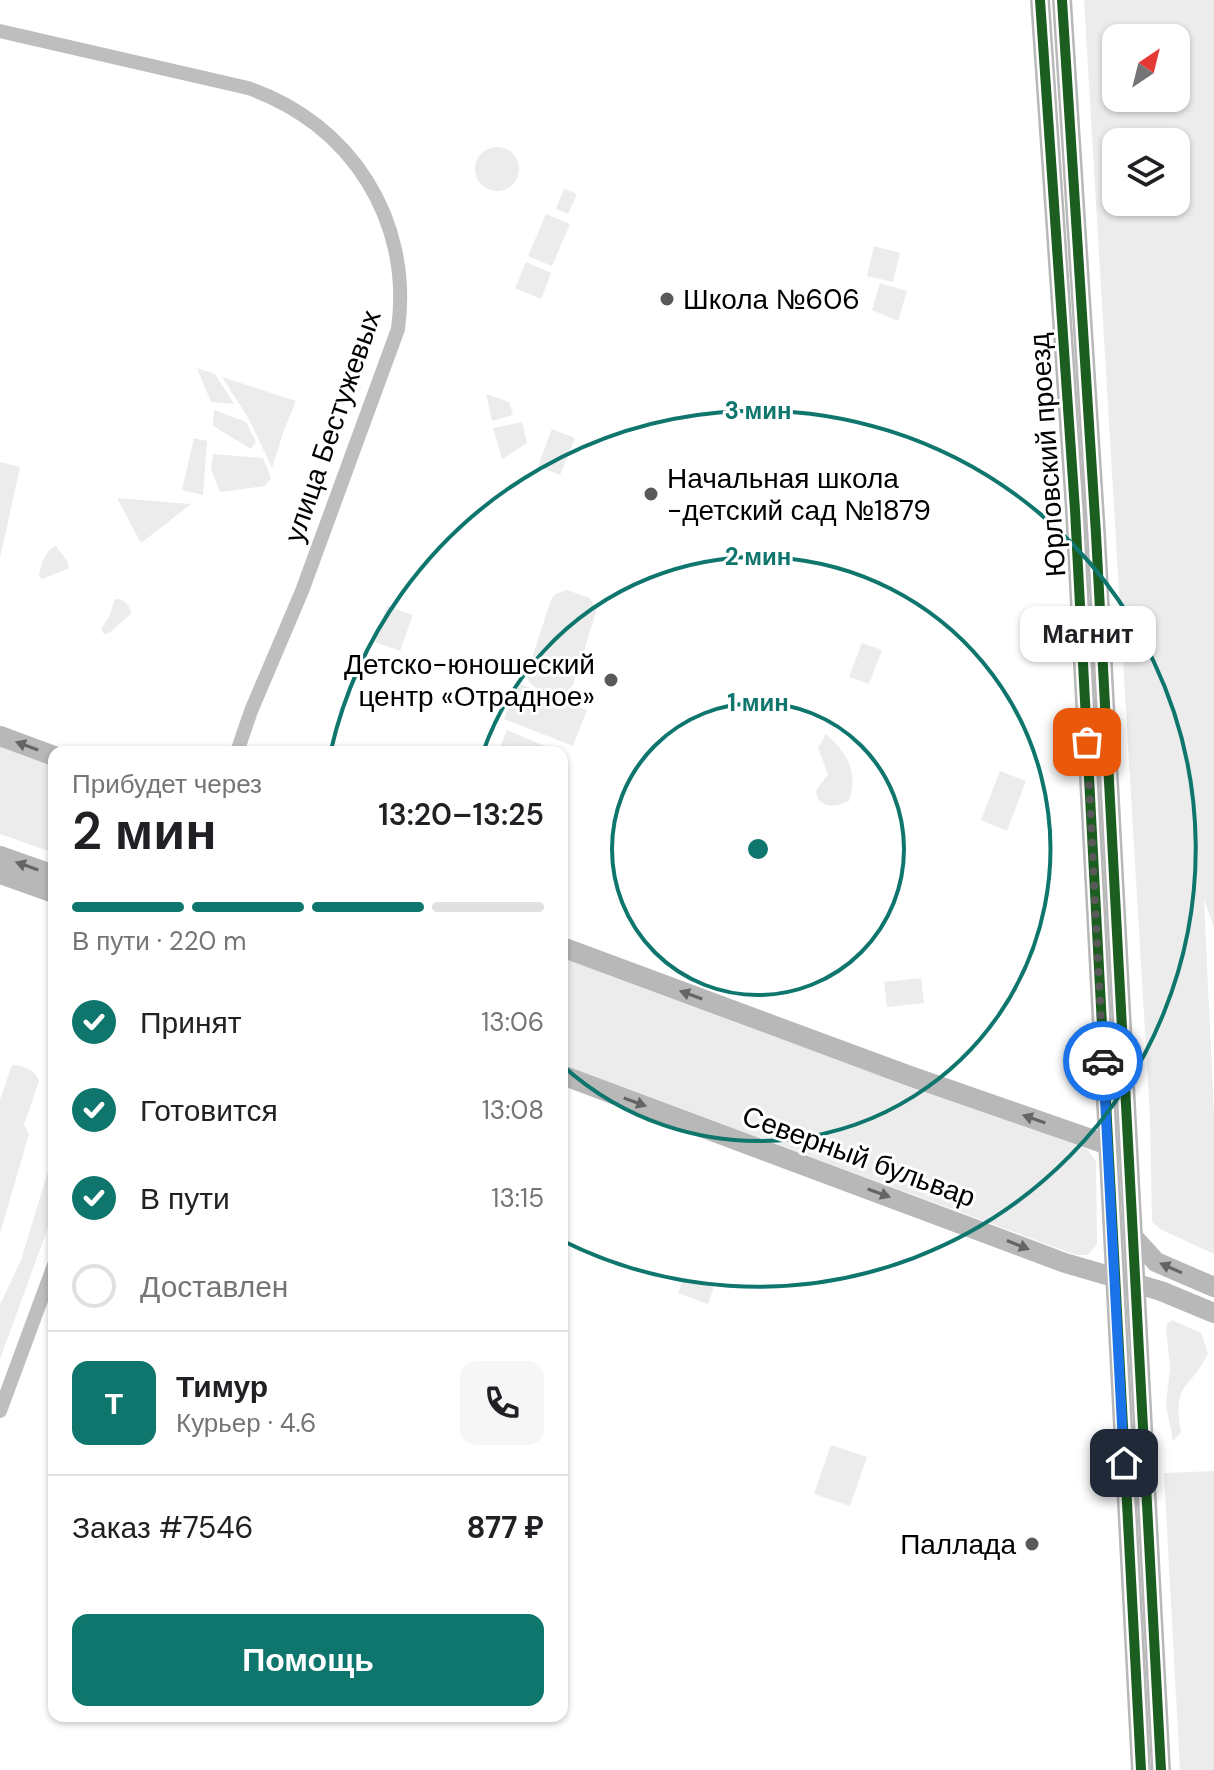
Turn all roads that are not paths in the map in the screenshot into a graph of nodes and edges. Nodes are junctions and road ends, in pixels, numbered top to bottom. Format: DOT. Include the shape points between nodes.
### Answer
graph roads {
  1 [pos="1040,0"];
  2 [pos="1062,0"];
  3 [pos="0,31"];
  4 [pos="0,736"];
  5 [pos="239,746"];
  6 [pos="48,754"];
  7 [pos="0,856"];
  8 [pos="48,873"];
  9 [pos="0,874"];
  10 [pos="48,891"];
  11 [pos="568,949"];
  12 [pos="568,1077"];
  13 [pos="1107,1145"];
  14 [pos="1128,1152"];
  15 [pos="1135,1239"];
  16 [pos="1115,1280"];
  17 [pos="48,1281"];
  18 [pos="1137,1285"];
  19 [pos="1214,1287"];
  20 [pos="1214,1313"];
  21 [pos="0,1411"];
  22 [pos="1141,1770"];
  23 [pos="1161,1770"];
  1 -- 13 [label="main road, Юрловский проезд" via="1076,522"];
  2 -- 14 [label="main road, Юрловский проезд"];
  3 -- 5 [label="street, улица Бестужевых" via="248,88 281,101 335,139 365,175 385,221 402,300 398,329"];
  6 -- 4 [label="main road, one-way"];
  8 -- 7 [label="main road, one-way"];
  9 -- 10 [label="main road"];
  13 -- 11 [label="main road, one-way"];
  12 -- 16 [label="main road, Северный бульвар, one-way"];
  13 -- 14 [label="main road"];
  13 -- 16 [label="main road, Юрловский проезд"];
  14 -- 15 [label="main road, Юрловский проезд"];
  15 -- 18 [label="main road, Юрловский проезд"];
  19 -- 15 [label="main road, one-way" via="1156,1262"];
  16 -- 18 [label="main road, Северный бульвар"];
  16 -- 22 [label="main road, Юрловский проезд"];
  17 -- 21 [label="street"];
  18 -- 20 [label="main road, Северный бульвар"];
  18 -- 23 [label="main road, Юрловский проезд"];
}
